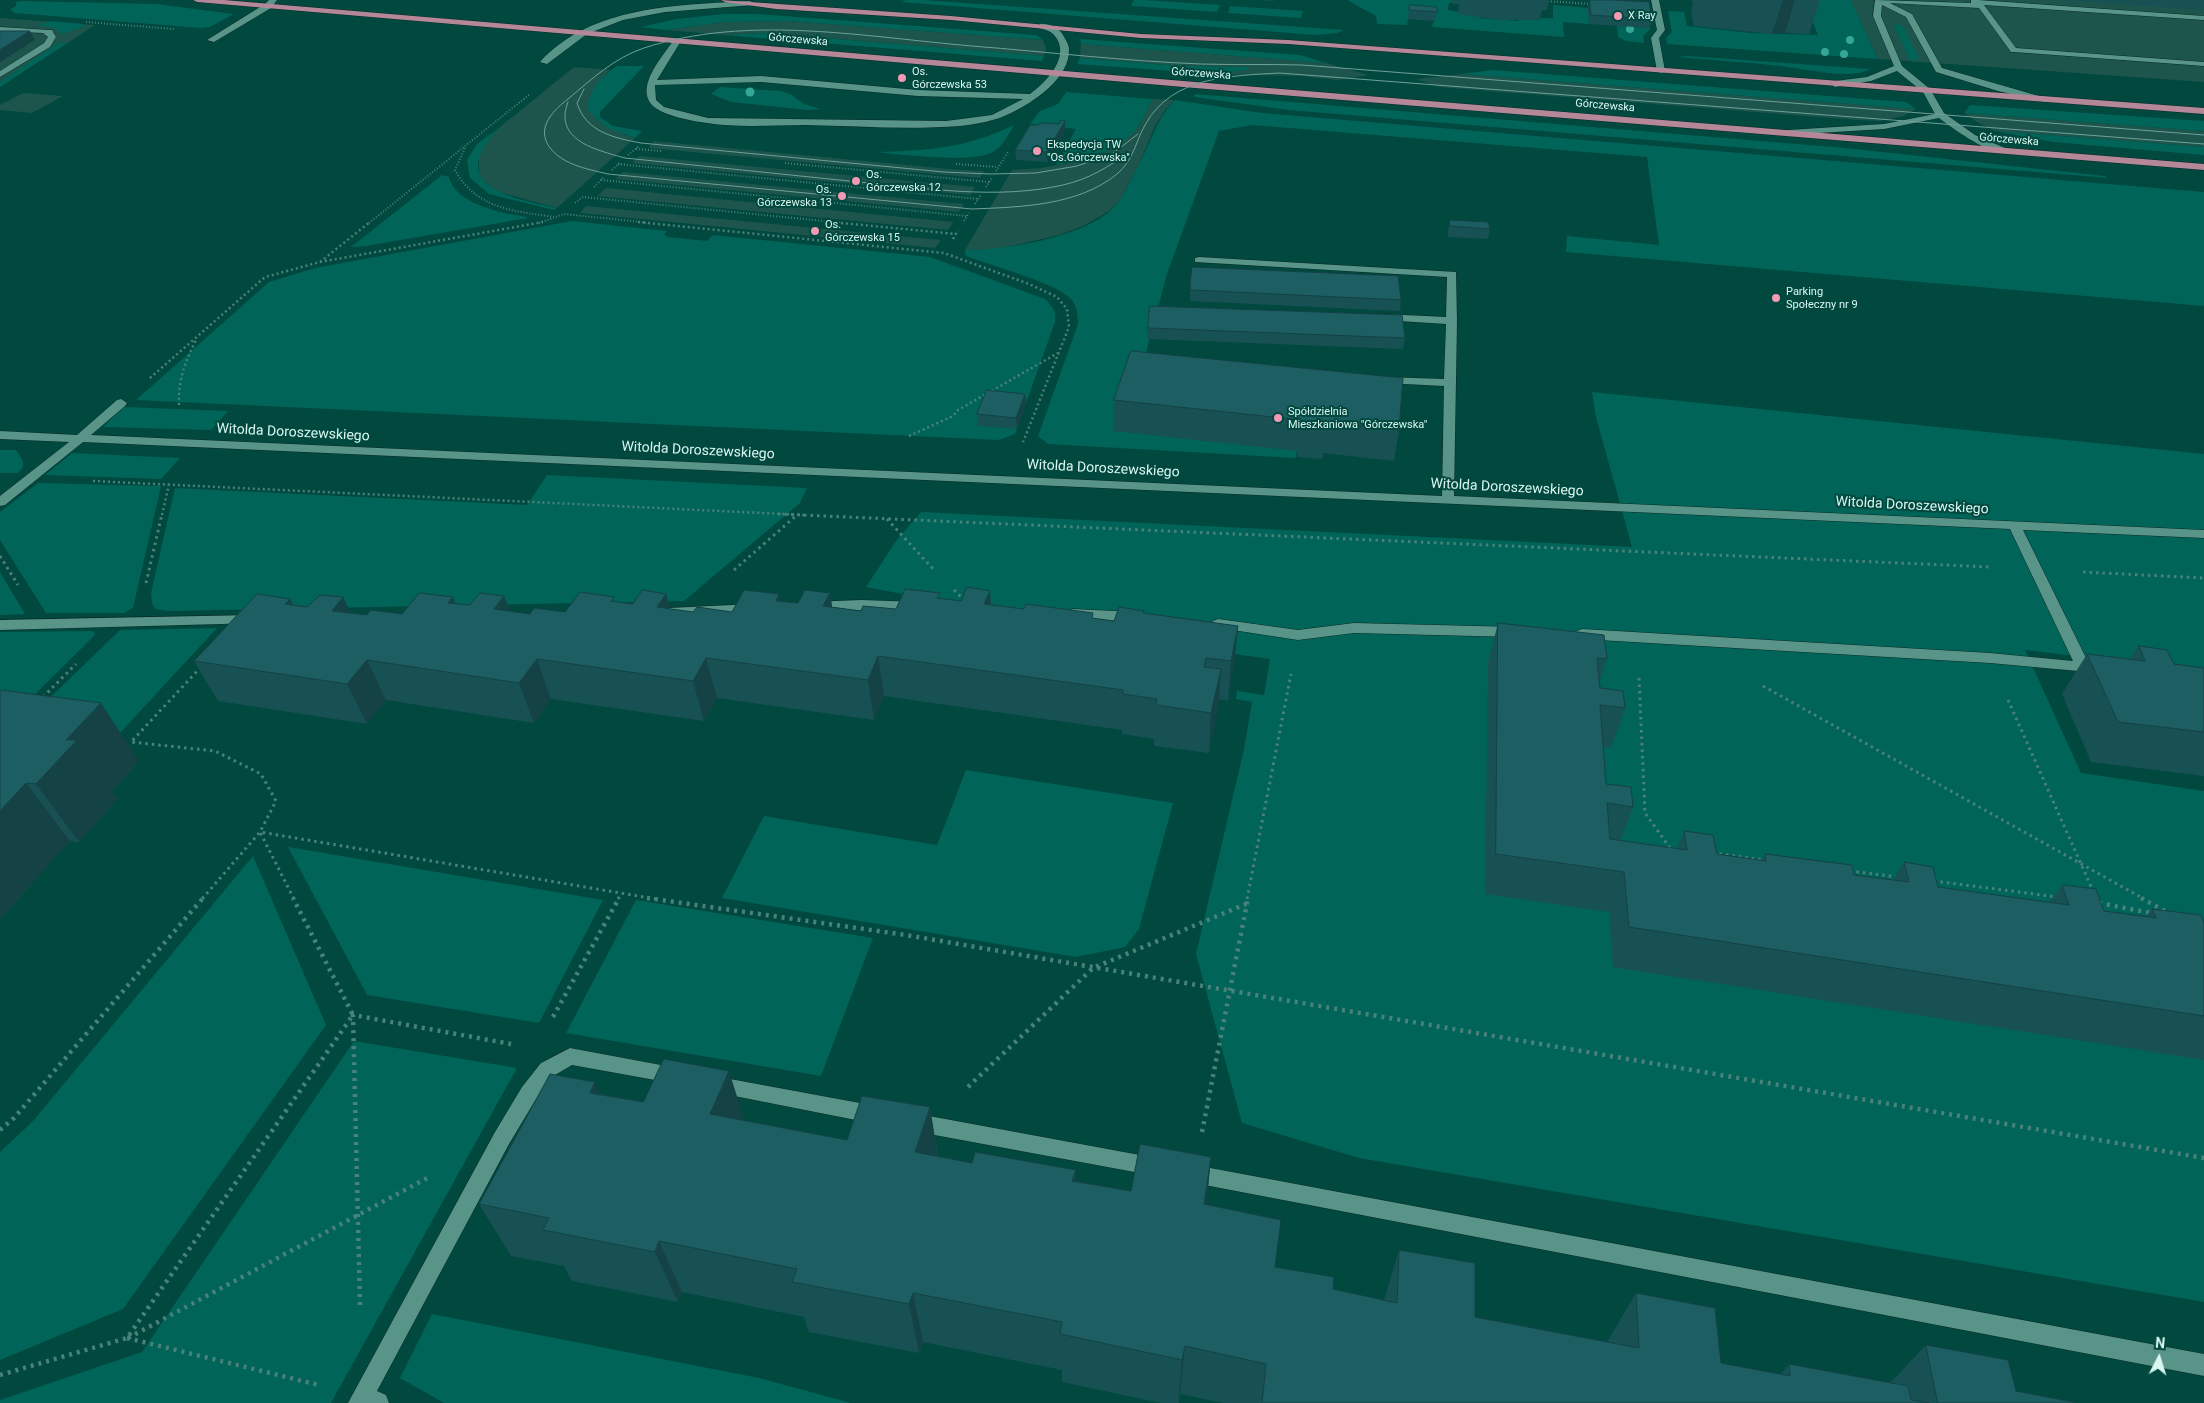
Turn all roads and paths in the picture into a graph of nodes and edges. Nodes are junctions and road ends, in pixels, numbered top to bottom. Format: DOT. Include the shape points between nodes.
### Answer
graph roads {
  1 [pos="197,0"];
  2 [pos="725,0"];
  3 [pos="1540,0"];
  4 [pos="1879,0"];
  5 [pos="1941,0"];
  6 [pos="270,3"];
  7 [pos="750,4"];
  8 [pos="1656,4"];
  9 [pos="2204,18"];
  10 [pos="85,22"];
  11 [pos="1043,26"];
  12 [pos="0,29"];
  13 [pos="180,30"];
  14 [pos="584,32"];
  15 [pos="211,40"];
  16 [pos="677,41"];
  17 [pos="544,62"];
  18 [pos="2204,64"];
  19 [pos="1898,67"];
  20 [pos="1661,71"];
  21 [pos="1055,72"];
  22 [pos="0,75"];
  23 [pos="1933,81"];
  24 [pos="651,83"];
  25 [pos="1828,84"];
  26 [pos="537,89"];
  27 [pos="1032,97"];
  28 [pos="2048,100"];
  29 [pos="2204,111"];
  30 [pos="1940,115"];
  31 [pos="1788,133"];
  32 [pos="468,144"];
  33 [pos="638,146"];
  34 [pos="636,148"];
  35 [pos="2002,150"];
  36 [pos="666,152"];
  37 [pos="628,155"];
  38 [pos="621,162"];
  39 [pos="783,162"];
  40 [pos="618,164"];
  41 [pos="2204,167"];
  42 [pos="612,170"];
  43 [pos="604,177"];
  44 [pos="992,178"];
  45 [pos="601,180"];
  46 [pos="989,182"];
  47 [pos="594,187"];
  48 [pos="986,187"];
  49 [pos="981,195"];
  50 [pos="978,199"];
  51 [pos="575,203"];
  52 [pos="974,204"];
  53 [pos="969,213"];
  54 [pos="967,216"];
  55 [pos="555,218"];
  56 [pos="964,221"];
  57 [pos="958,230"];
  58 [pos="956,234"];
  59 [pos="953,239"];
  60 [pos="947,249"];
  61 [pos="944,252"];
  62 [pos="1199,260"];
  63 [pos="320,262"];
  64 [pos="1372,317"];
  65 [pos="1452,320"];
  66 [pos="197,337"];
  67 [pos="1059,353"];
  68 [pos="1371,379"];
  69 [pos="1451,383"];
  70 [pos="121,403"];
  71 [pos="179,406"];
  72 [pos="0,435"];
  73 [pos="908,436"];
  74 [pos="81,438"];
  75 [pos="1022,445"];
  76 [pos="30,478"];
  77 [pos="169,484"];
  78 [pos="1448,500"];
  79 [pos="0,502"];
  80 [pos="804,510"];
  81 [pos="798,514"];
  82 [pos="887,519"];
  83 [pos="2014,525"];
  84 [pos="2204,534"];
  85 [pos="2036,570"];
  86 [pos="935,571"];
  87 [pos="2204,578"];
  88 [pos="948,584"];
  89 [pos="792,607"];
  90 [pos="763,609"];
  91 [pos="974,610"];
  92 [pos="684,612"];
  93 [pos="657,613"];
  94 [pos="1062,614"];
  95 [pos="1151,618"];
  96 [pos="244,620"];
  97 [pos="264,620"];
  98 [pos="1200,621"];
  99 [pos="117,622"];
  100 [pos="137,622"];
  101 [pos="0,625"];
  102 [pos="1526,632"];
  103 [pos="1566,634"];
  104 [pos="1298,636"];
  105 [pos="1637,637"];
  106 [pos="1990,658"];
  107 [pos="2083,666"];
  108 [pos="2111,670"];
  109 [pos="1759,684"];
  110 [pos="42,698"];
  111 [pos="122,741"];
  112 [pos="131,742"];
  113 [pos="260,832"];
  114 [pos="1678,849"];
  115 [pos="1707,852"];
  116 [pos="1766,860"];
  117 [pos="2082,865"];
  118 [pos="1845,870"];
  119 [pos="1904,878"];
  120 [pos="1924,880"];
  121 [pos="621,894"];
  122 [pos="2062,898"];
  123 [pos="2089,902"];
  124 [pos="1246,904"];
  125 [pos="2099,904"];
  126 [pos="1093,968"];
  127 [pos="1229,992"];
  128 [pos="353,1015"];
  129 [pos="536,1048"];
  130 [pos="570,1056"];
  131 [pos="928,1125"];
  132 [pos="0,1130"];
  133 [pos="2204,1158"];
  134 [pos="435,1174"];
  135 [pos="1194,1174"];
  136 [pos="358,1214"];
  137 [pos="360,1310"];
  138 [pos="127,1338"];
  139 [pos="2204,1366"];
  140 [pos="0,1376"];
  141 [pos="367,1401"];
  1 -- 6 [label="main road, Górczewska"];
  2 -- 7 [label="main road"];
  3 -- 8 [label="path"];
  4 -- 18 [label="street" via="1981,6 2014,50"];
  4 -- 19 [label="street" via="1876,16"];
  4 -- 23 [label="street" via="1909,16"];
  5 -- 9 [label="street"];
  6 -- 14 [label="main road, Górczewska"];
  6 -- 15 [label="street"];
  7 -- 11 [label="main road"];
  7 -- 14 [label="street" via="652,13"];
  8 -- 20 [label="street" via="1661,30 1655,38"];
  10 -- 13 [label="path"];
  11 -- 20 [label="main road" via="1141,36 1288,42"];
  11 -- 21 [label="street" via="1056,32 1065,46"];
  12 -- 22 [label="street" via="43,31 52,37 47,44"];
  14 -- 16 [label="main road, Górczewska"];
  14 -- 17 [label="street"];
  16 -- 21 [label="main road, Górczewska"];
  16 -- 24 [label="street"];
  19 -- 23 [label="street"];
  19 -- 25 [label="street" via="1886,76"];
  20 -- 25 [label="main road"];
  21 -- 27 [label="street"];
  21 -- 31 [label="main road, Górczewska"];
  23 -- 25 [label="main road"];
  23 -- 28 [label="main road"];
  23 -- 28 [label="street" via="2000,89"];
  23 -- 30 [label="street"];
  24 -- 27 [label="street" via="761,79 918,93"];
  24 -- 27 [label="street" via="652,100 658,107 708,121 940,124 983,120 1014,109"];
  26 -- 32 [label="path"];
  28 -- 29 [label="main road"];
  30 -- 31 [label="street" via="1920,122 1879,127"];
  30 -- 35 [label="street" via="1972,137"];
  31 -- 35 [label="main road, Górczewska"];
  32 -- 55 [label="path" via="454,170 468,190 484,202"];
  32 -- 63 [label="path"];
  33 -- 34 [label="path"];
  34 -- 36 [label="path"];
  34 -- 37 [label="path"];
  35 -- 41 [label="main road, Górczewska"];
  38 -- 40 [label="path"];
  39 -- 46 [label="path"];
  40 -- 42 [label="path"];
  40 -- 50 [label="path"];
  43 -- 45 [label="path"];
  44 -- 46 [label="path"];
  45 -- 47 [label="path"];
  45 -- 54 [label="path"];
  46 -- 48 [label="path"];
  49 -- 50 [label="path"];
  50 -- 52 [label="path"];
  51 -- 58 [label="path" via="583,196"];
  53 -- 54 [label="path"];
  54 -- 56 [label="path"];
  55 -- 61 [label="path" via="564,214"];
  55 -- 63 [label="path"];
  57 -- 58 [label="path"];
  58 -- 59 [label="path"];
  60 -- 61 [label="path"];
  61 -- 67 [label="path" via="1028,284 1064,303 1069,326"];
  62 -- 65 [label="street" via="1452,274"];
  63 -- 66 [label="path" via="265,278"];
  64 -- 65 [label="street"];
  65 -- 69 [label="street"];
  66 -- 70 [label="path"];
  66 -- 71 [label="path" via="178,384"];
  67 -- 73 [label="path" via="958,410 953,416"];
  67 -- 75 [label="path"];
  68 -- 69 [label="street"];
  69 -- 78 [label="street"];
  70 -- 74 [label="street"];
  72 -- 74 [label="street, Witolda Doroszewskiego"];
  74 -- 76 [label="street"];
  74 -- 78 [label="street, Witolda Doroszewskiego"];
  76 -- 77 [label="path"];
  76 -- 79 [label="street"];
  77 -- 81 [label="path"];
  77 -- 100 [label="path"];
  78 -- 83 [label="street, Witolda Doroszewskiego"];
  80 -- 81 [label="path"];
  81 -- 82 [label="path"];
  81 -- 92 [label="path"];
  82 -- 85 [label="path"];
  82 -- 86 [label="path"];
  83 -- 84 [label="street, Witolda Doroszewskiego"];
  83 -- 85 [label="street"];
  85 -- 87 [label="path"];
  85 -- 107 [label="street"];
  88 -- 91 [label="path"];
  89 -- 91 [label="street" via="861,605"];
  90 -- 92 [label="street"];
  92 -- 93 [label="street"];
  94 -- 95 [label="street"];
  96 -- 97 [label="street"];
  96 -- 100 [label="street"];
  96 -- 112 [label="path"];
  98 -- 104 [label="street"];
  99 -- 100 [label="street"];
  99 -- 101 [label="street"];
  99 -- 110 [label="path"];
  102 -- 104 [label="street" via="1354,628"];
  103 -- 105 [label="street"];
  104 -- 124 [label="path"];
  105 -- 106 [label="street"];
  105 -- 114 [label="path" via="1645,813 1668,848"];
  106 -- 107 [label="street"];
  106 -- 117 [label="path"];
  107 -- 108 [label="street"];
  109 -- 117 [label="path"];
  111 -- 112 [label="path"];
  112 -- 113 [label="path" via="215,751 261,774 276,801"];
  113 -- 121 [label="path"];
  113 -- 128 [label="path"];
  113 -- 132 [label="path" via="14,1118"];
  115 -- 116 [label="path"];
  117 -- 125 [label="path"];
  117 -- 125 [label="path" via="2168,915"];
  118 -- 119 [label="path"];
  120 -- 122 [label="path"];
  121 -- 126 [label="path" via="906,935"];
  121 -- 129 [label="path"];
  123 -- 125 [label="path"];
  124 -- 126 [label="path"];
  124 -- 127 [label="path"];
  126 -- 127 [label="path"];
  126 -- 131 [label="path"];
  127 -- 133 [label="path"];
  127 -- 135 [label="path"];
  128 -- 129 [label="path"];
  128 -- 136 [label="path"];
  128 -- 138 [label="path"];
  129 -- 130 [label="path"];
  130 -- 131 [label="street"];
  130 -- 141 [label="street" via="548,1069 502,1138"];
  131 -- 135 [label="street"];
  134 -- 136 [label="path"];
  135 -- 139 [label="street"];
  136 -- 137 [label="path"];
  136 -- 138 [label="path"];
  138 -- 140 [label="path"];
  138 -- 141 [label="path"];
}
